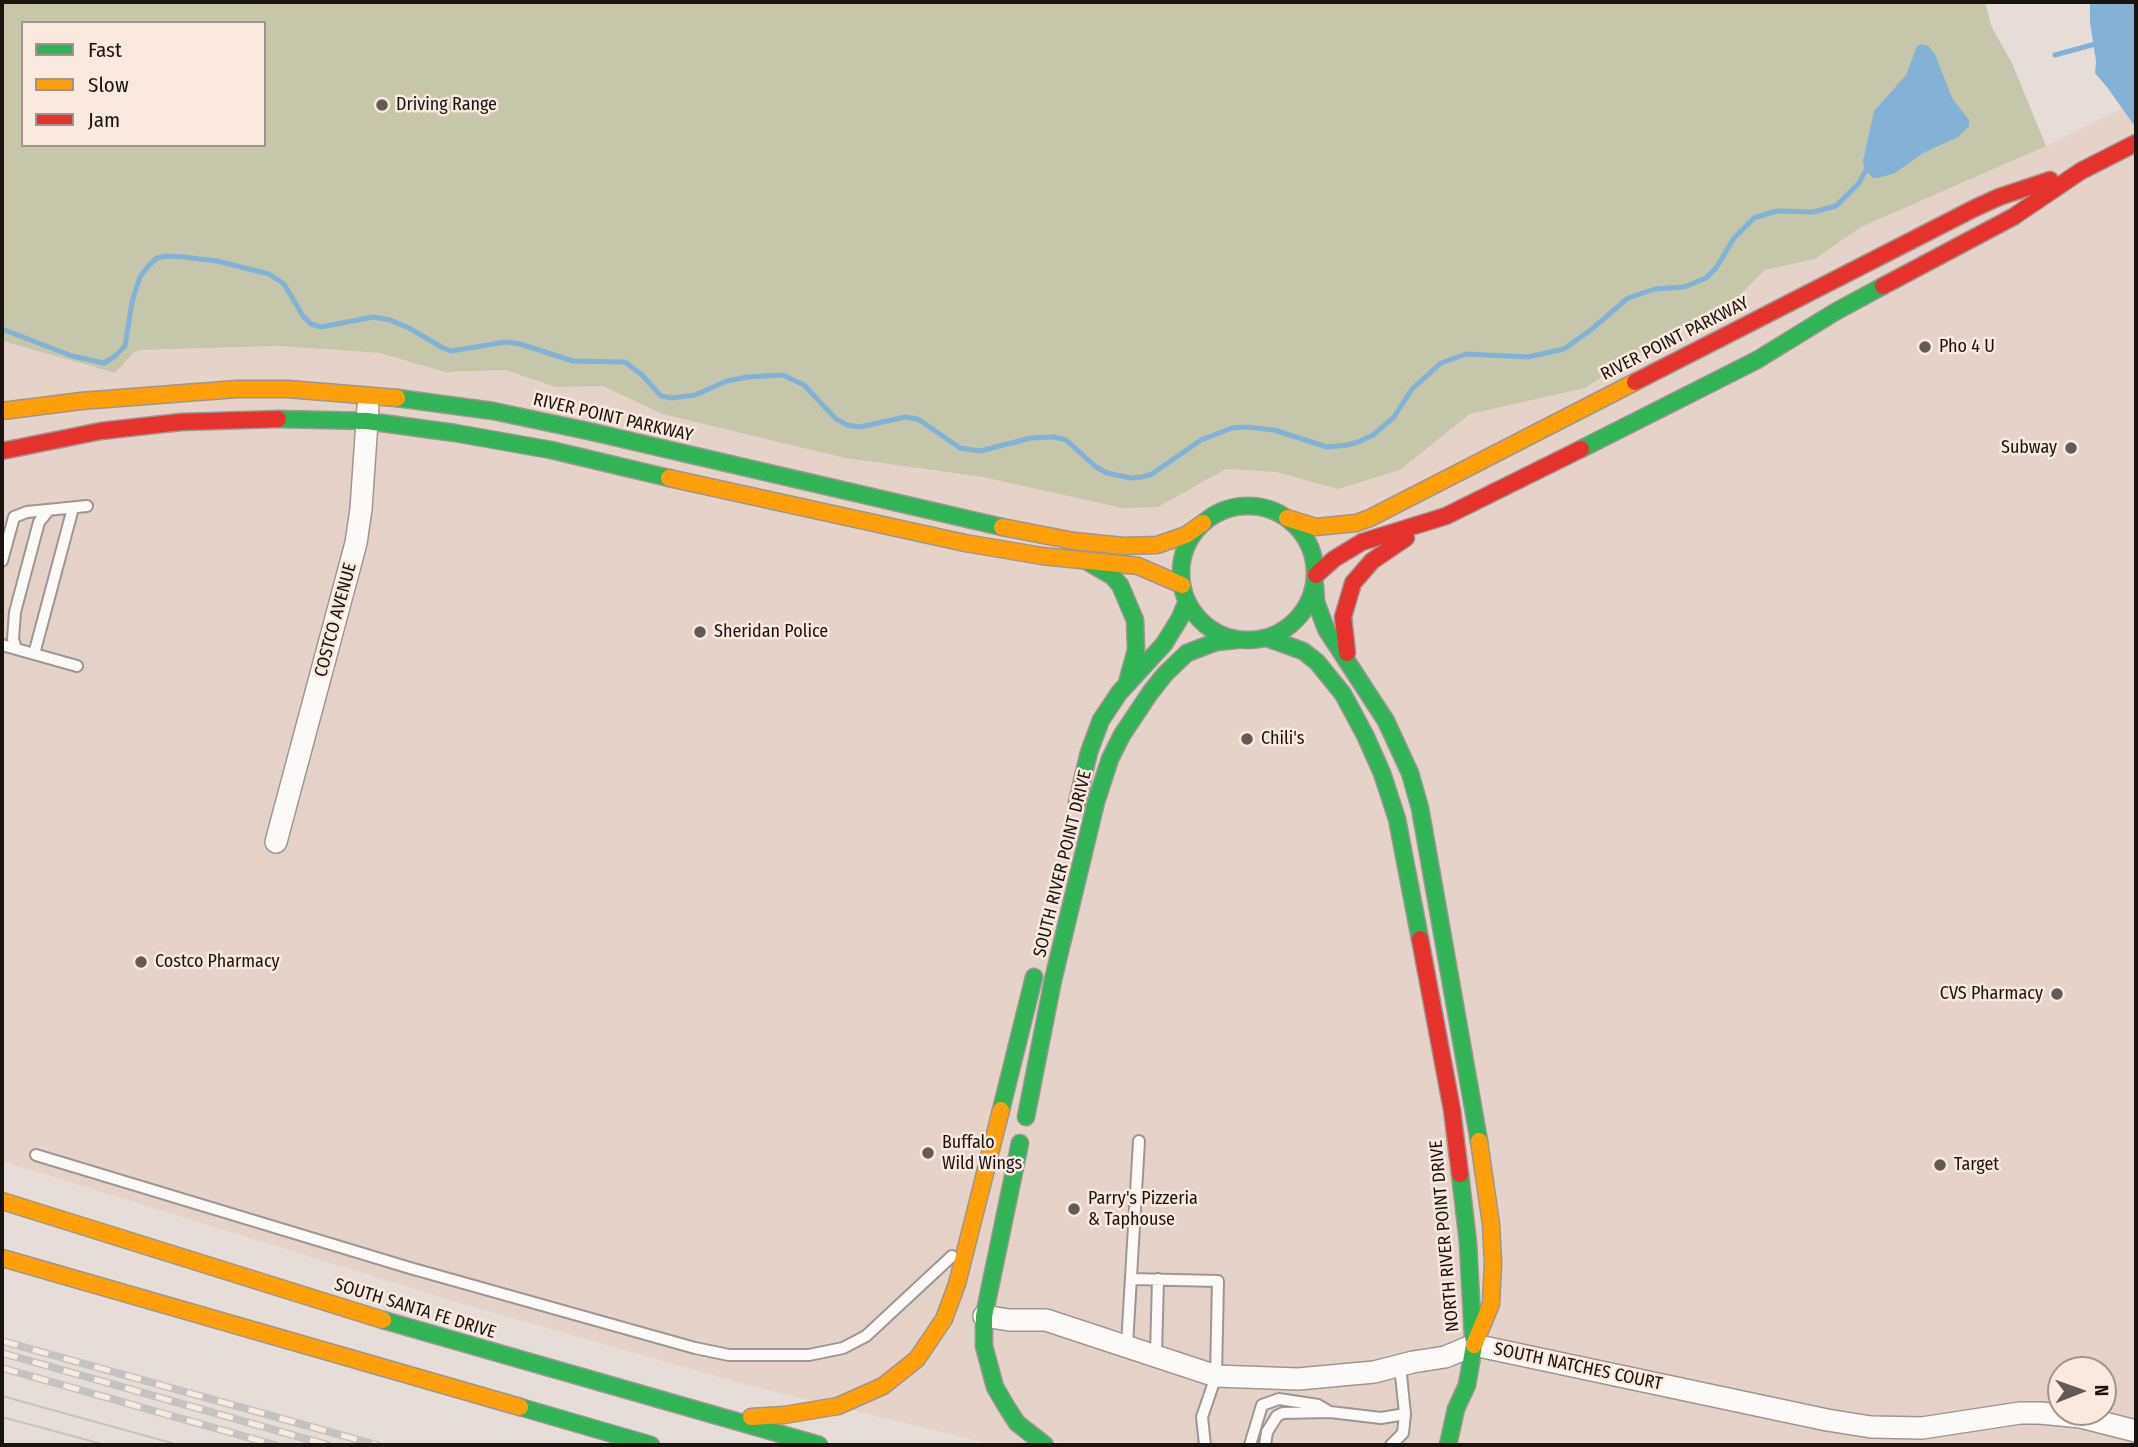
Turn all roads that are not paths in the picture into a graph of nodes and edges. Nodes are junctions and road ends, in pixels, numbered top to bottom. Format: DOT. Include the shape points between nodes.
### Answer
graph roads {
  1 [pos="2136,143"];
  2 [pos="2081,171"];
  3 [pos="369,394"];
  4 [pos="2,411"];
  5 [pos="367,421"];
  6 [pos="2,452"];
  7 [pos="87,506"];
  8 [pos="73,508"];
  9 [pos="48,511"];
  10 [pos="1446,516"];
  11 [pos="1287,518"];
  12 [pos="1203,523"];
  13 [pos="1081,559"];
  14 [pos="2,561"];
  15 [pos="1315,580"];
  16 [pos="1182,585"];
  17 [pos="1187,601"];
  18 [pos="1267,638"];
  19 [pos="1237,640"];
  20 [pos="2,645"];
  21 [pos="16,649"];
  22 [pos="34,654"];
  23 [pos="77,666"];
  24 [pos="1354,670"];
  25 [pos="1127,684"];
  26 [pos="1074,815"];
  27 [pos="276,842"];
  28 [pos="1039,957"];
  29 [pos="1139,1142"];
  30 [pos="36,1154"];
  31 [pos="2,1201"];
  32 [pos="971,1232"];
  33 [pos="2,1259"];
  34 [pos="1131,1279"];
  35 [pos="1158,1279"];
  36 [pos="984,1316"];
  37 [pos="1127,1345"];
  38 [pos="1474,1345"];
  39 [pos="1156,1354"];
  40 [pos="1400,1365"];
  41 [pos="1216,1376"];
  42 [pos="1330,1412"];
  43 [pos="1405,1414"];
  44 [pos="724,1419"];
  45 [pos="2136,1431"];
  46 [pos="651,1445"];
  47 [pos="820,1445"];
  48 [pos="1045,1445"];
  49 [pos="1205,1445"];
  50 [pos="1250,1445"];
  51 [pos="1265,1445"];
  52 [pos="1391,1445"];
  53 [pos="1448,1445"];
  1 -- 2 [label="main road, RIVER POINT PARKWAY"];
  2 -- 10 [label="main road, RIVER POINT PARKWAY" via="2013,216 1835,312 1757,360"];
  2 -- 11 [label="main road, RIVER POINT PARKWAY" via="1975,208 1370,518 1329,527"];
  3 -- 4 [label="main road, RIVER POINT PARKWAY" via="288,389 192,391"];
  3 -- 5 [label="street, COSTCO AVENUE"];
  3 -- 12 [label="main road, RIVER POINT PARKWAY" via="589,430 1074,541 1157,545"];
  5 -- 6 [label="main road" via="251,418 181,422 101,431"];
  5 -- 13 [label="main road" via="551,450 930,536"];
  5 -- 27 [label="street, COSTCO AVENUE" via="355,552"];
  7 -- 8 [label="lane"];
  8 -- 9 [label="lane"];
  8 -- 22 [label="lane"];
  9 -- 14 [label="lane" via="14,517"];
  9 -- 21 [label="lane" via="39,522 15,612"];
  10 -- 15 [label="main road, RIVER POINT PARKWAY" via="1362,542 1341,554"];
  10 -- 24 [label="main road" via="1384,551 1353,583 1343,624"];
  11 -- 12 [label="main road" via="1261,506 1240,506"];
  11 -- 15 [label="main road" via="1308,541"];
  12 -- 16 [label="main road" via="1184,552"];
  13 -- 16 [label="main road" via="1138,566"];
  13 -- 25 [label="main road" via="1112,576 1131,608 1136,654"];
  15 -- 18 [label="main road" via="1300,617"];
  15 -- 24 [label="main road, NORTH RIVER POINT DRIVE" via="1316,602 1326,629"];
  16 -- 17 [label="main road"];
  17 -- 19 [label="main road" via="1207,627"];
  17 -- 25 [label="main road, SOUTH RIVER POINT DRIVE" via="1164,643"];
  18 -- 19 [label="main road"];
  18 -- 38 [label="main road, NORTH RIVER POINT DRIVE" via="1303,651 1317,662 1343,694 1382,771 1408,871 1452,1110 1468,1243"];
  19 -- 36 [label="main road, SOUTH RIVER POINT DRIVE" via="1201,646 1172,667 1136,713 1110,759 1056,967"];
  20 -- 21 [label="lane"];
  21 -- 22 [label="lane"];
  22 -- 23 [label="lane"];
  24 -- 38 [label="main road, NORTH RIVER POINT DRIVE" via="1386,721 1414,785 1470,1088 1493,1263 1491,1304"];
  25 -- 26 [label="main road, SOUTH RIVER POINT DRIVE" via="1095,736"];
  28 -- 32 [label="main road, SOUTH RIVER POINT DRIVE"];
  29 -- 34 [label="lane"];
  30 -- 32 [label="lane" via="410,1268 712,1352 748,1356 833,1352 866,1336 954,1255"];
  31 -- 44 [label="main road, SOUTH SANTA FE DRIVE" via="404,1328"];
  32 -- 44 [label="main road, SOUTH RIVER POINT DRIVE" via="944,1319 924,1350 899,1375 838,1406"];
  33 -- 46 [label="main road"];
  34 -- 35 [label="lane"];
  34 -- 37 [label="lane"];
  35 -- 39 [label="lane"];
  35 -- 41 [label="lane" via="1218,1281"];
  36 -- 37 [label="street, SOUTH NATCHES COURT" via="1046,1320"];
  36 -- 48 [label="main road, SOUTH RIVER POINT DRIVE" via="984,1346 995,1387 1017,1423"];
  37 -- 39 [label="street, SOUTH NATCHES COURT"];
  38 -- 40 [label="street, SOUTH NATCHES COURT" via="1445,1357"];
  38 -- 45 [label="street, SOUTH NATCHES COURT" via="1871,1427 1922,1428 2040,1413 2081,1417"];
  38 -- 53 [label="main road"];
  39 -- 41 [label="street, SOUTH NATCHES COURT"];
  40 -- 41 [label="street, SOUTH NATCHES COURT" via="1298,1379"];
  40 -- 43 [label="lane"];
  41 -- 49 [label="lane" via="1202,1417"];
  42 -- 43 [label="lane" via="1381,1418"];
  42 -- 50 [label="lane" via="1318,1405 1279,1399 1262,1405"];
  42 -- 51 [label="lane" via="1277,1416"];
  43 -- 52 [label="lane" via="1403,1433"];
  44 -- 47 [label="main road, SOUTH SANTA FE DRIVE"];
}
